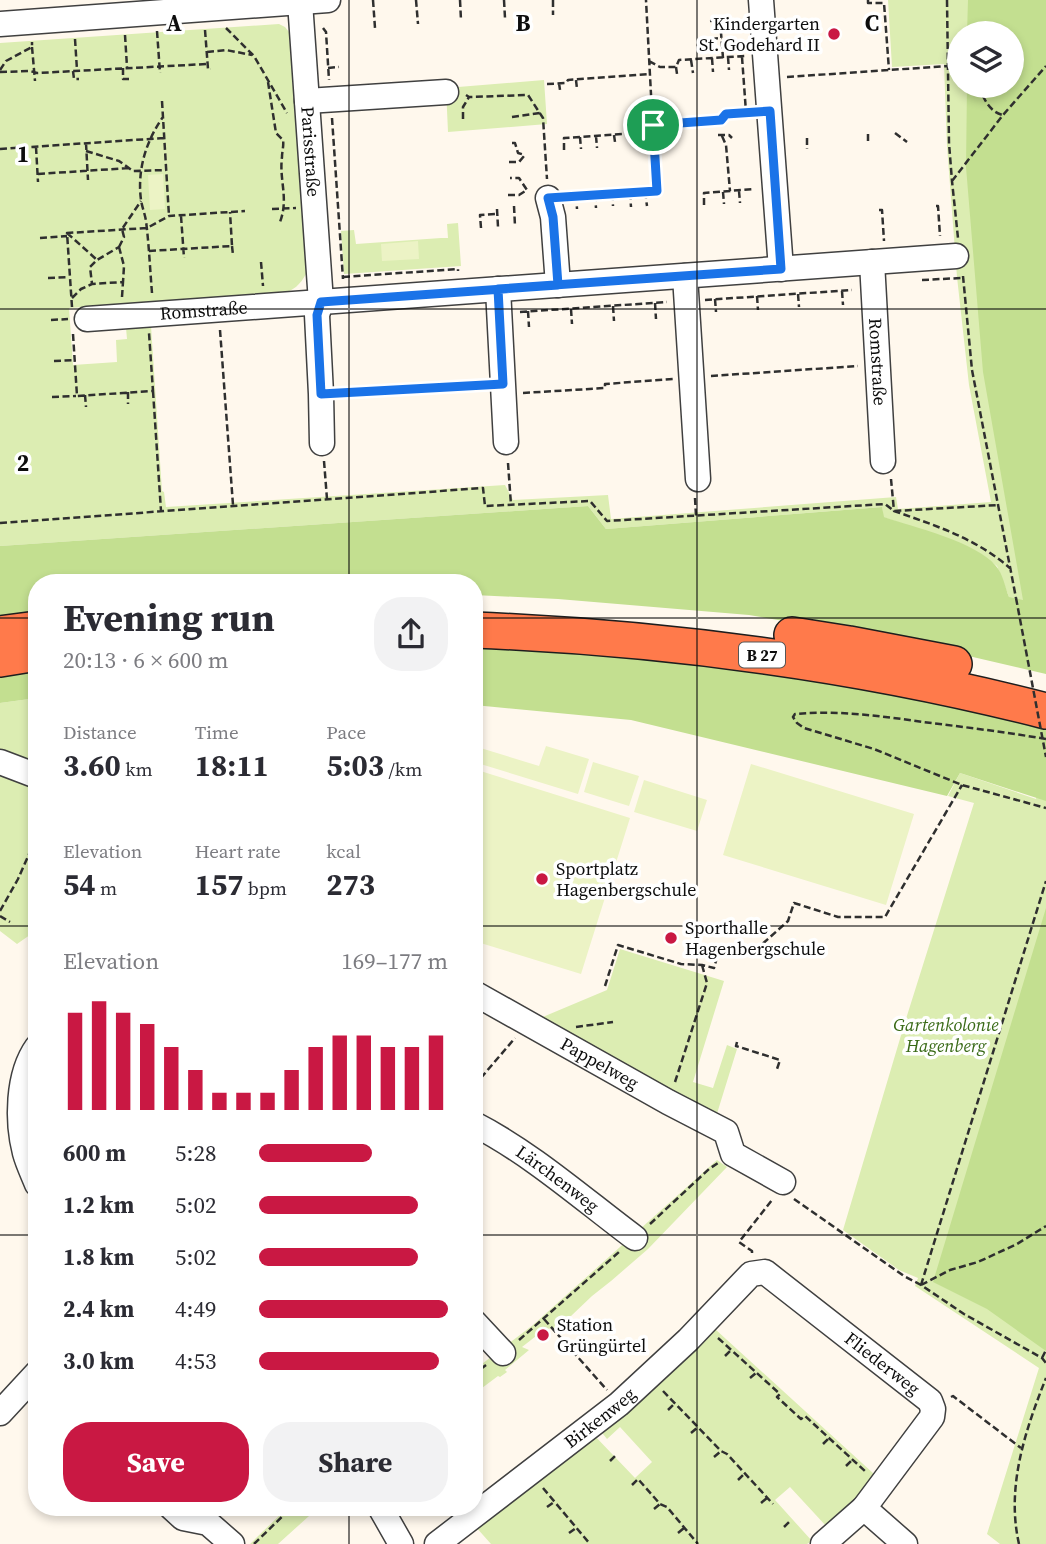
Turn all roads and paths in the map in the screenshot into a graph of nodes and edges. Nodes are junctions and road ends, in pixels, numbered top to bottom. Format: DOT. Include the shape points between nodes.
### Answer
graph roads {
  1 [pos="328,0"];
  2 [pos="373,0"];
  3 [pos="416,0"];
  4 [pos="460,0"];
  5 [pos="504,0"];
  6 [pos="552,0"];
  7 [pos="646,0"];
  8 [pos="761,0"];
  9 [pos="868,0"];
  10 [pos="947,0"];
  11 [pos="300,2"];
  12 [pos="204,9"];
  13 [pos="69,12"];
  14 [pos="163,12"];
  15 [pos="124,15"];
  16 [pos="554,15"];
  17 [pos="505,18"];
  18 [pos="461,20"];
  19 [pos="710,21"];
  20 [pos="947,21"];
  21 [pos="31,22"];
  22 [pos="0,24"];
  23 [pos="418,24"];
  24 [pos="224,25"];
  25 [pos="374,28"];
  26 [pos="723,35"];
  27 [pos="711,39"];
  28 [pos="32,47"];
  29 [pos="206,52"];
  30 [pos="254,56"];
  31 [pos="728,57"];
  32 [pos="712,58"];
  33 [pos="723,58"];
  34 [pos="691,60"];
  35 [pos="649,61"];
  36 [pos="758,63"];
  37 [pos="207,64"];
  38 [pos="159,66"];
  39 [pos="947,66"];
  40 [pos="1046,66"];
  41 [pos="339,67"];
  42 [pos="676,67"];
  43 [pos="125,68"];
  44 [pos="328,68"];
  45 [pos="211,69"];
  46 [pos="889,70"];
  47 [pos="0,71"];
  48 [pos="75,71"];
  49 [pos="729,71"];
  50 [pos="34,72"];
  51 [pos="713,72"];
  52 [pos="160,73"];
  53 [pos="693,73"];
  54 [pos="650,74"];
  55 [pos="677,74"];
  56 [pos="627,76"];
  57 [pos="611,77"];
  58 [pos="594,78"];
  59 [pos="79,79"];
  60 [pos="129,79"];
  61 [pos="267,79"];
  62 [pos="576,79"];
  63 [pos="35,81"];
  64 [pos="628,82"];
  65 [pos="559,83"];
  66 [pos="611,83"];
  67 [pos="547,84"];
  68 [pos="594,85"];
  69 [pos="576,89"];
  70 [pos="560,90"];
  71 [pos="458,95"];
  72 [pos="949,98"];
  73 [pos="985,98"];
  74 [pos="319,100"];
  75 [pos="162,101"];
  76 [pos="758,111"];
  77 [pos="540,113"];
  78 [pos="1003,115"];
  79 [pos="163,117"];
  80 [pos="512,117"];
  81 [pos="463,119"];
  82 [pos="292,121"];
  83 [pos="653,125"];
  84 [pos="653,132"];
  85 [pos="895,133"];
  86 [pos="632,134"];
  87 [pos="868,134"];
  88 [pos="614,135"];
  89 [pos="596,136"];
  90 [pos="580,137"];
  91 [pos="151,138"];
  92 [pos="164,138"];
  93 [pos="732,138"];
  94 [pos="807,138"];
  95 [pos="632,141"];
  96 [pos="615,142"];
  97 [pos="908,142"];
  98 [pos="86,143"];
  99 [pos="512,143"];
  100 [pos="869,145"];
  101 [pos="36,147"];
  102 [pos="597,148"];
  103 [pos="0,149"];
  104 [pos="581,149"];
  105 [pos="807,149"];
  106 [pos="564,150"];
  107 [pos="86,151"];
  108 [pos="727,152"];
  109 [pos="719,153"];
  110 [pos="509,162"];
  111 [pos="129,168"];
  112 [pos="728,169"];
  113 [pos="166,170"];
  114 [pos="720,170"];
  115 [pos="88,171"];
  116 [pos="139,172"];
  117 [pos="38,174"];
  118 [pos="510,178"];
  119 [pos="88,180"];
  120 [pos="729,181"];
  121 [pos="734,181"];
  122 [pos="952,181"];
  123 [pos="38,182"];
  124 [pos="775,188"];
  125 [pos="730,191"];
  126 [pos="739,191"];
  127 [pos="645,192"];
  128 [pos="723,192"];
  129 [pos="630,193"];
  130 [pos="612,194"];
  131 [pos="508,195"];
  132 [pos="595,195"];
  133 [pos="576,196"];
  134 [pos="548,198"];
  135 [pos="141,201"];
  136 [pos="740,202"];
  137 [pos="724,204"];
  138 [pos="704,205"];
  139 [pos="514,206"];
  140 [pos="613,206"];
  141 [pos="647,206"];
  142 [pos="936,206"];
  143 [pos="631,207"];
  144 [pos="596,208"];
  145 [pos="497,209"];
  146 [pos="577,209"];
  147 [pos="879,210"];
  148 [pos="245,211"];
  149 [pos="230,212"];
  150 [pos="497,214"];
  151 [pos="181,215"];
  152 [pos="169,216"];
  153 [pos="280,222"];
  154 [pos="515,226"];
  155 [pos="498,227"];
  156 [pos="481,228"];
  157 [pos="40,238"];
  158 [pos="232,246"];
  159 [pos="119,247"];
  160 [pos="183,249"];
  161 [pos="149,251"];
  162 [pos="233,255"];
  163 [pos="954,256"];
  164 [pos="184,258"];
  165 [pos="97,260"];
  166 [pos="261,262"];
  167 [pos="879,262"];
  168 [pos="781,269"];
  169 [pos="685,276"];
  170 [pos="70,277"];
  171 [pos="48,278"];
  172 [pos="92,284"];
  173 [pos="558,285"];
  174 [pos="498,289"];
  175 [pos="842,291"];
  176 [pos="798,294"];
  177 [pos="757,296"];
  178 [pos="71,298"];
  179 [pos="715,299"];
  180 [pos="332,301"];
  181 [pos="655,303"];
  182 [pos="843,305"];
  183 [pos="264,306"];
  184 [pos="613,306"];
  185 [pos="799,307"];
  186 [pos="219,309"];
  187 [pos="570,309"];
  188 [pos="758,310"];
  189 [pos="528,311"];
  190 [pos="716,312"];
  191 [pos="87,319"];
  192 [pos="656,319"];
  193 [pos="614,321"];
  194 [pos="572,324"];
  195 [pos="529,327"];
  196 [pos="75,360"];
  197 [pos="54,362"];
  198 [pos="503,384"];
  199 [pos="153,391"];
  200 [pos="128,392"];
  201 [pos="321,394"];
  202 [pos="85,395"];
  203 [pos="77,396"];
  204 [pos="52,397"];
  205 [pos="128,404"];
  206 [pos="86,407"];
  207 [pos="506,442"];
  208 [pos="322,443"];
  209 [pos="883,461"];
  210 [pos="698,479"];
  211 [pos="327,499"];
  212 [pos="511,505"];
  213 [pos="999,505"];
  214 [pos="233,506"];
  215 [pos="161,511"];
  216 [pos="894,511"];
  217 [pos="0,523"];
  218 [pos="1011,569"];
  219 [pos="483,607"];
  220 [pos="28,630"];
  221 [pos="483,630"];
  222 [pos="0,634"];
  223 [pos="28,654"];
  224 [pos="0,659"];
  225 [pos="1046,686"];
  226 [pos="1046,711"];
  227 [pos="1046,739"];
  228 [pos="1046,757"];
  229 [pos="0,762"];
  230 [pos="28,773"];
  231 [pos="962,785"];
  232 [pos="1046,808"];
  233 [pos="28,856"];
  234 [pos="1046,881"];
  235 [pos="0,911"];
  236 [pos="0,916"];
  237 [pos="10,922"];
  238 [pos="702,965"];
  239 [pos="605,986"];
  240 [pos="483,998"];
  241 [pos="529,1022"];
  242 [pos="613,1022"];
  243 [pos="574,1027"];
  244 [pos="737,1042"];
  245 [pos="28,1066"];
  246 [pos="777,1069"];
  247 [pos="483,1076"];
  248 [pos="668,1102"];
  249 [pos="484,1129"];
  250 [pos="729,1143"];
  251 [pos="28,1161"];
  252 [pos="781,1186"];
  253 [pos="1046,1226"];
  254 [pos="635,1238"];
  255 [pos="751,1274"];
  256 [pos="921,1285"];
  257 [pos="544,1319"];
  258 [pos="703,1324"];
  259 [pos="483,1332"];
  260 [pos="731,1350"];
  261 [pos="1046,1350"];
  262 [pos="503,1353"];
  263 [pos="725,1356"];
  264 [pos="1042,1358"];
  265 [pos="1046,1363"];
  266 [pos="483,1367"];
  267 [pos="756,1373"];
  268 [pos="648,1376"];
  269 [pos="750,1378"];
  270 [pos="1046,1378"];
  271 [pos="28,1386"];
  272 [pos="930,1401"];
  273 [pos="618,1404"];
  274 [pos="675,1404"];
  275 [pos="668,1410"];
  276 [pos="0,1413"];
  277 [pos="698,1427"];
  278 [pos="691,1433"];
  279 [pos="829,1438"];
  280 [pos="823,1444"];
  281 [pos="1021,1448"];
  282 [pos="721,1451"];
  283 [pos="616,1455"];
  284 [pos="714,1457"];
  285 [pos="852,1460"];
  286 [pos="610,1461"];
  287 [pos="846,1466"];
  288 [pos="530,1472"];
  289 [pos="744,1474"];
  290 [pos="738,1480"];
  291 [pos="632,1485"];
  292 [pos="881,1486"];
  293 [pos="767,1498"];
  294 [pos="554,1502"];
  295 [pos="761,1503"];
  296 [pos="660,1504"];
  297 [pos="773,1504"];
  298 [pos="547,1507"];
  299 [pos="483,1508"];
  300 [pos="864,1508"];
  301 [pos="654,1509"];
  302 [pos="181,1516"];
  303 [pos="283,1516"];
  304 [pos="385,1516"];
  305 [pos="473,1516"];
  306 [pos="790,1521"];
  307 [pos="784,1527"];
  308 [pos="576,1528"];
  309 [pos="684,1528"];
  310 [pos="569,1533"];
  311 [pos="678,1533"];
  312 [pos="232,1544"];
  313 [pos="254,1544"];
  314 [pos="401,1544"];
  315 [pos="437,1544"];
  316 [pos="590,1544"];
  317 [pos="698,1544"];
  318 [pos="823,1544"];
  319 [pos="905,1544"];
  320 [pos="1019,1544"];
  1 -- 11 [label="street"];
  2 -- 25 [label="path"];
  3 -- 23 [label="path"];
  4 -- 18 [label="path"];
  5 -- 17 [label="path"];
  6 -- 16 [label="path"];
  7 -- 35 [label="path"];
  8 -- 36 [label="street"];
  9 -- 46 [label="path" via="884,3"];
  10 -- 20 [label="path"];
  11 -- 12 [label="street"];
  11 -- 44 [label="path" via="326,32"];
  11 -- 74 [label="street, Parisstraße"];
  12 -- 14 [label="street"];
  12 -- 29 [label="path"];
  13 -- 15 [label="street"];
  13 -- 21 [label="street"];
  13 -- 48 [label="path"];
  14 -- 15 [label="street"];
  14 -- 38 [label="path" via="165,30 157,30"];
  15 -- 43 [label="path"];
  19 -- 26 [label="path" via="720,20"];
  21 -- 22 [label="street"];
  21 -- 28 [label="path"];
  24 -- 30 [label="path"];
  26 -- 27 [label="path"];
  26 -- 33 [label="path"];
  28 -- 47 [label="path" via="6,61"];
  28 -- 50 [label="path"];
  29 -- 30 [label="path" via="226,50"];
  29 -- 37 [label="path"];
  30 -- 61 [label="path"];
  31 -- 33 [label="path"];
  31 -- 36 [label="path"];
  31 -- 49 [label="path"];
  32 -- 33 [label="path"];
  32 -- 34 [label="path"];
  32 -- 51 [label="path"];
  34 -- 42 [label="path" via="679,60"];
  34 -- 53 [label="path"];
  35 -- 42 [label="path"];
  35 -- 54 [label="path"];
  36 -- 46 [label="path"];
  36 -- 76 [label="street"];
  36 -- 76 [label="path"];
  37 -- 38 [label="path"];
  37 -- 45 [label="path"];
  38 -- 43 [label="path"];
  38 -- 52 [label="path"];
  39 -- 46 [label="path"];
  40 -- 78 [label="path"];
  41 -- 44 [label="path"];
  42 -- 55 [label="path"];
  43 -- 48 [label="path"];
  43 -- 60 [label="path" via="123,79"];
  44 -- 74 [label="path"];
  47 -- 50 [label="path"];
  48 -- 50 [label="path"];
  48 -- 59 [label="path" via="74,79"];
  50 -- 63 [label="path"];
  54 -- 56 [label="path"];
  54 -- 83 [label="path"];
  56 -- 57 [label="path"];
  56 -- 64 [label="path"];
  57 -- 58 [label="path"];
  57 -- 66 [label="path"];
  58 -- 62 [label="path"];
  58 -- 68 [label="path"];
  61 -- 82 [label="path"];
  61 -- 153 [label="path" via="276,133 284,149 285,208"];
  62 -- 65 [label="path"];
  62 -- 69 [label="path"];
  65 -- 67 [label="path"];
  65 -- 70 [label="path"];
  71 -- 74 [label="street"];
  71 -- 77 [label="path" via="528,95"];
  71 -- 81 [label="path"];
  72 -- 122 [label="path"];
  73 -- 78 [label="path" via="996,114"];
  74 -- 180 [label="street, Parisstraße"];
  74 -- 180 [label="path"];
  75 -- 79 [label="path"];
  76 -- 83 [label="path" via="726,114 721,120"];
  76 -- 124 [label="street"];
  77 -- 80 [label="path"];
  77 -- 134 [label="path"];
  78 -- 122 [label="path"];
  79 -- 91 [label="path"];
  79 -- 92 [label="path"];
  83 -- 84 [label="path"];
  84 -- 86 [label="path"];
  84 -- 127 [label="path" via="657,191"];
  85 -- 97 [label="path"];
  86 -- 88 [label="path"];
  86 -- 95 [label="path"];
  87 -- 100 [label="path"];
  88 -- 89 [label="path"];
  88 -- 96 [label="path"];
  89 -- 90 [label="path"];
  89 -- 102 [label="path"];
  90 -- 104 [label="path"];
  90 -- 106 [label="path" via="564,138"];
  91 -- 92 [label="path"];
  91 -- 98 [label="path"];
  91 -- 116 [label="path"];
  92 -- 113 [label="path"];
  93 -- 108 [label="path" via="720,136"];
  94 -- 105 [label="path"];
  98 -- 101 [label="path"];
  98 -- 107 [label="path"];
  99 -- 110 [label="path" via="525,155 519,162"];
  101 -- 103 [label="path"];
  101 -- 117 [label="path"];
  107 -- 111 [label="path"];
  107 -- 115 [label="path"];
  108 -- 109 [label="path"];
  108 -- 112 [label="path"];
  111 -- 115 [label="path"];
  111 -- 116 [label="path"];
  112 -- 114 [label="path"];
  112 -- 120 [label="path"];
  113 -- 116 [label="path"];
  113 -- 152 [label="path"];
  115 -- 117 [label="path"];
  115 -- 119 [label="path"];
  116 -- 135 [label="path"];
  117 -- 123 [label="path"];
  118 -- 131 [label="path" via="519,178 527,190"];
  120 -- 121 [label="path"];
  120 -- 125 [label="path"];
  122 -- 163 [label="path"];
  124 -- 126 [label="path"];
  124 -- 168 [label="street"];
  125 -- 126 [label="path"];
  125 -- 128 [label="path"];
  126 -- 136 [label="path"];
  127 -- 129 [label="path"];
  127 -- 141 [label="path"];
  128 -- 137 [label="path"];
  128 -- 138 [label="path" via="704,193"];
  129 -- 130 [label="path"];
  129 -- 143 [label="path"];
  130 -- 132 [label="path"];
  130 -- 140 [label="path"];
  132 -- 133 [label="path"];
  132 -- 144 [label="path"];
  133 -- 134 [label="path"];
  133 -- 146 [label="path"];
  134 -- 173 [label="street"];
  135 -- 152 [label="path" via="147,228"];
  135 -- 159 [label="path" via="122,229"];
  139 -- 154 [label="path"];
  142 -- 163 [label="path"];
  145 -- 150 [label="path"];
  147 -- 167 [label="path"];
  148 -- 149 [label="path"];
  149 -- 151 [label="path"];
  149 -- 158 [label="path"];
  150 -- 155 [label="path"];
  150 -- 156 [label="path" via="480,215"];
  151 -- 152 [label="path"];
  151 -- 160 [label="path"];
  157 -- 165 [label="path" via="67,235"];
  158 -- 160 [label="path"];
  158 -- 162 [label="path"];
  159 -- 165 [label="path"];
  159 -- 172 [label="path" via="122,282"];
  160 -- 161 [label="path"];
  160 -- 164 [label="path"];
  163 -- 167 [label="street, Romstraße"];
  163 -- 213 [label="path"];
  165 -- 172 [label="path" via="90,267"];
  166 -- 183 [label="path"];
  167 -- 168 [label="street, Romstraße"];
  167 -- 209 [label="street, Romstraße"];
  168 -- 169 [label="street, Romstraße"];
  169 -- 173 [label="street, Romstraße"];
  169 -- 210 [label="street"];
  170 -- 171 [label="path"];
  172 -- 178 [label="path"];
  173 -- 174 [label="street, Romstraße"];
  174 -- 180 [label="street, Romstraße"];
  174 -- 198 [label="street"];
  175 -- 182 [label="path"];
  176 -- 185 [label="path"];
  177 -- 188 [label="path"];
  179 -- 190 [label="path"];
  180 -- 183 [label="street, Romstraße"];
  180 -- 201 [label="street" via="317,315"];
  181 -- 192 [label="path"];
  183 -- 186 [label="street, Romstraße"];
  184 -- 193 [label="path"];
  186 -- 191 [label="street, Romstraße"];
  186 -- 214 [label="path"];
  187 -- 194 [label="path"];
  189 -- 195 [label="path"];
  196 -- 197 [label="path"];
  198 -- 201 [label="path"];
  198 -- 207 [label="street"];
  199 -- 215 [label="path"];
  200 -- 205 [label="path"];
  201 -- 208 [label="street"];
  202 -- 206 [label="path"];
  203 -- 204 [label="path"];
  207 -- 212 [label="path"];
  208 -- 211 [label="path"];
  209 -- 216 [label="path" via="891,469"];
  211 -- 212 [label="path" via="483,488 485,506"];
  211 -- 214 [label="path"];
  212 -- 216 [label="path" via="590,501 607,521 885,504"];
  213 -- 216 [label="path"];
  213 -- 218 [label="path"];
  214 -- 215 [label="path"];
  215 -- 217 [label="path"];
  216 -- 218 [label="path" via="975,543"];
  218 -- 228 [label="path, bridge"];
  219 -- 225 [label="highway, B 27" via="743,628 906,654"];
  220 -- 222 [label="highway"];
  221 -- 226 [label="highway, B 27" via="621,638 793,659"];
  223 -- 224 [label="highway"];
  227 -- 231 [label="path" via="846,713 793,717 804,728 874,749"];
  229 -- 230 [label="street"];
  231 -- 232 [label="path"];
  231 -- 238 [label="path" via="885,917 838,917 794,903 788,921 750,955 717,951 714,968"];
  233 -- 235 [label="path"];
  234 -- 256 [label="path"];
  236 -- 237 [label="path"];
  238 -- 239 [label="path" via="681,964 618,945"];
  238 -- 248 [label="path" via="707,983"];
  240 -- 241 [label="street, Pappelweg"];
  241 -- 247 [label="path"];
  241 -- 248 [label="street, Pappelweg"];
  242 -- 243 [label="path"];
  244 -- 246 [label="path" via="736,1046 781,1058"];
  245 -- 251 [label="street" via="21,1092 21,1124"];
  248 -- 250 [label="street, Pappelweg"];
  249 -- 254 [label="street, Lärchenweg"];
  250 -- 252 [label="street, Pappelweg"];
  250 -- 254 [label="path" via="709,1169"];
  252 -- 255 [label="path" via="739,1242 752,1251"];
  252 -- 256 [label="path"];
  253 -- 256 [label="path" via="1017,1244"];
  254 -- 257 [label="path"];
  255 -- 258 [label="street, Birkenweg"];
  255 -- 272 [label="street, Fliederweg" via="765,1272"];
  256 -- 264 [label="path"];
  257 -- 262 [label="path"];
  257 -- 273 [label="path"];
  258 -- 260 [label="path"];
  258 -- 268 [label="street, Birkenweg"];
  259 -- 262 [label="street"];
  260 -- 263 [label="path"];
  260 -- 267 [label="path"];
  261 -- 264 [label="path"];
  262 -- 266 [label="path"];
  264 -- 265 [label="path"];
  267 -- 269 [label="path"];
  267 -- 279 [label="path" via="800,1421 805,1416"];
  268 -- 273 [label="street, Birkenweg"];
  268 -- 274 [label="path"];
  270 -- 281 [label="path"];
  271 -- 276 [label="street"];
  272 -- 281 [label="path" via="953,1396"];
  272 -- 292 [label="street, Fliederweg" via="932,1417"];
  273 -- 288 [label="street, Birkenweg"];
  274 -- 275 [label="path"];
  274 -- 277 [label="path"];
  277 -- 278 [label="path"];
  277 -- 282 [label="path"];
  279 -- 280 [label="path"];
  279 -- 285 [label="path"];
  281 -- 320 [label="path" via="1014,1507"];
  282 -- 284 [label="path"];
  282 -- 289 [label="path"];
  283 -- 286 [label="path"];
  285 -- 287 [label="path"];
  285 -- 292 [label="path"];
  288 -- 294 [label="path"];
  288 -- 299 [label="street, Birkenweg"];
  289 -- 290 [label="path"];
  289 -- 293 [label="path"];
  291 -- 296 [label="path" via="638,1479"];
  292 -- 300 [label="street, Fliederweg"];
  293 -- 295 [label="path"];
  293 -- 297 [label="path"];
  294 -- 298 [label="path"];
  294 -- 308 [label="path"];
  296 -- 301 [label="path"];
  296 -- 309 [label="path"];
  300 -- 318 [label="street, Fliederweg"];
  300 -- 319 [label="street"];
  302 -- 312 [label="street" via="208,1523"];
  303 -- 313 [label="path"];
  304 -- 314 [label="street"];
  305 -- 315 [label="street, Birkenweg"];
  306 -- 307 [label="path"];
  308 -- 310 [label="path"];
  308 -- 316 [label="path"];
  309 -- 311 [label="path"];
  309 -- 317 [label="path"];
}
